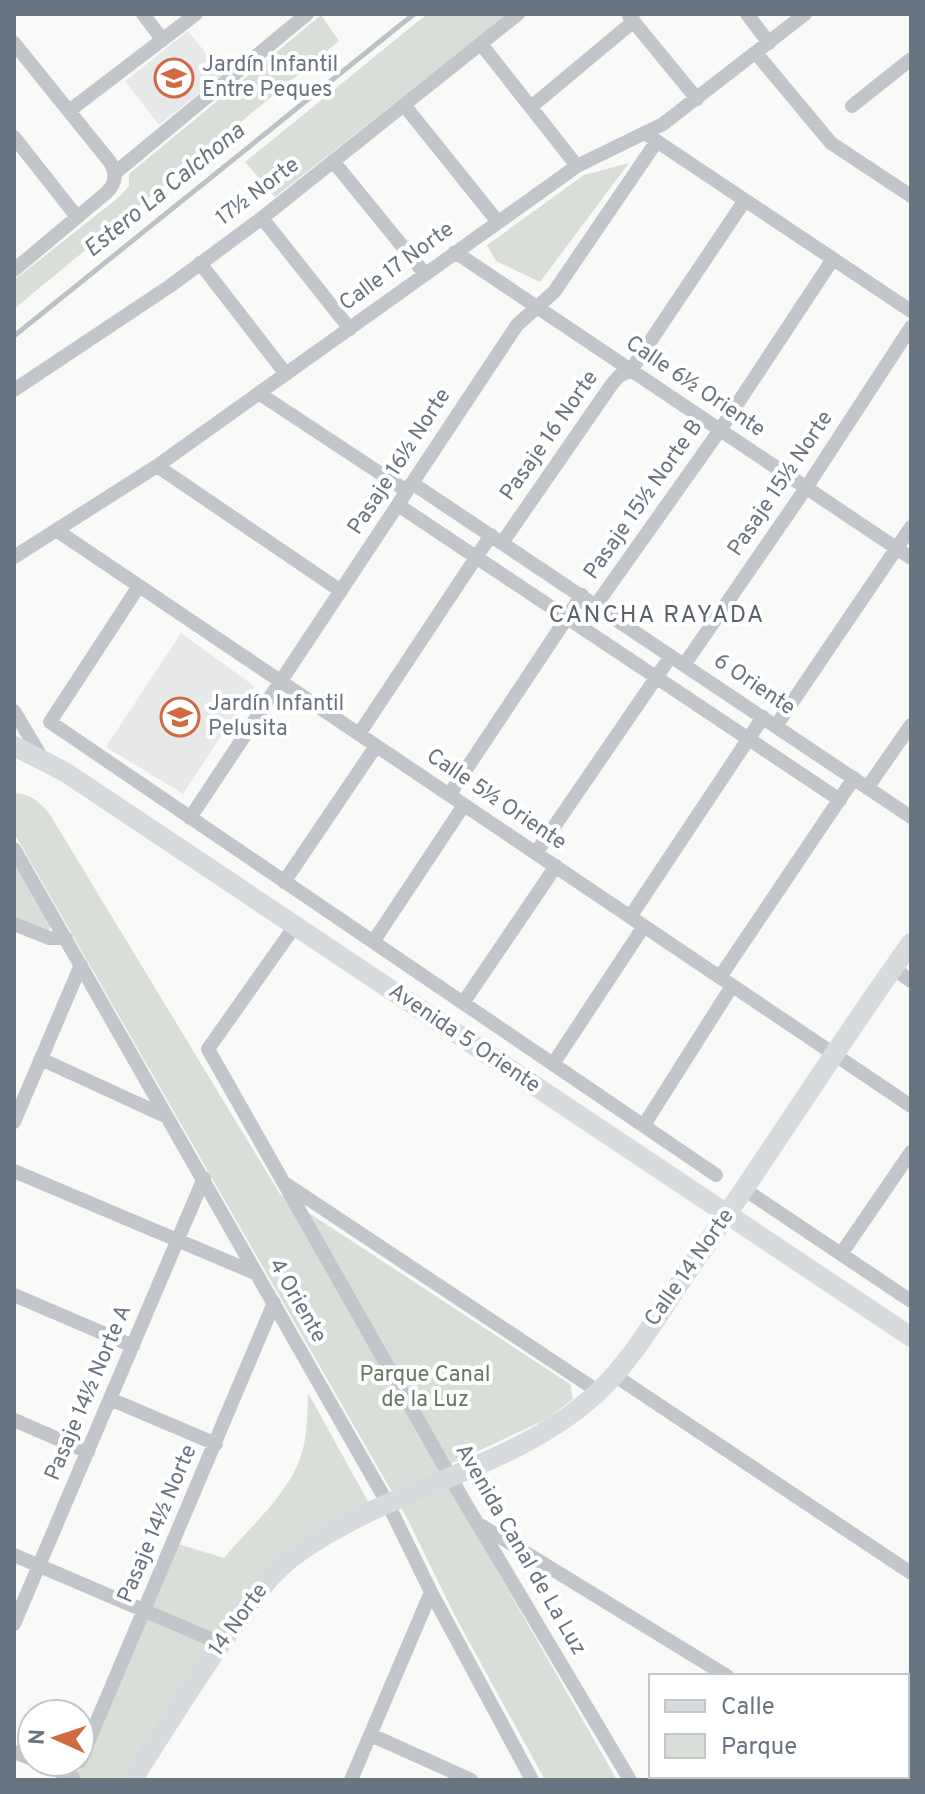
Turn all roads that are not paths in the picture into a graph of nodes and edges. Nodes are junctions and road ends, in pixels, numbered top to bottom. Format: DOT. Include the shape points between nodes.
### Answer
graph roads {
  1 [pos="143,14"];
  2 [pos="196,14"];
  3 [pos="307,14"];
  4 [pos="518,14"];
  5 [pos="747,14"];
  6 [pos="805,14"];
  7 [pos="631,18"];
  8 [pos="162,39"];
  9 [pos="14,43"];
  10 [pos="769,43"];
  11 [pos="481,44"];
  12 [pos="756,53"];
  13 [pos="909,64"];
  14 [pos="697,99"];
  15 [pos="404,105"];
  16 [pos="852,106"];
  17 [pos="531,107"];
  18 [pos="69,111"];
  19 [pos="14,137"];
  20 [pos="651,137"];
  21 [pos="333,161"];
  22 [pos="577,166"];
  23 [pos="115,176"];
  24 [pos="911,196"];
  25 [pos="745,200"];
  26 [pos="77,217"];
  27 [pos="262,218"];
  28 [pos="498,222"];
  29 [pos="455,252"];
  30 [pos="833,259"];
  31 [pos="16,263"];
  32 [pos="200,263"];
  33 [pos="425,274"];
  34 [pos="537,307"];
  35 [pos="911,311"];
  36 [pos="911,327"];
  37 [pos="350,329"];
  38 [pos="631,370"];
  39 [pos="286,374"];
  40 [pos="14,390"];
  41 [pos="260,394"];
  42 [pos="720,430"];
  43 [pos="157,466"];
  44 [pos="410,487"];
  45 [pos="806,488"];
  46 [pos="398,505"];
  47 [pos="911,527"];
  48 [pos="56,530"];
  49 [pos="497,539"];
  50 [pos="897,549"];
  51 [pos="14,557"];
  52 [pos="476,557"];
  53 [pos="911,558"];
  54 [pos="139,586"];
  55 [pos="341,591"];
  56 [pos="582,595"];
  57 [pos="596,605"];
  58 [pos="567,617"];
  59 [pos="671,656"];
  60 [pos="684,665"];
  61 [pos="657,678"];
  62 [pos="281,682"];
  63 [pos="14,711"];
  64 [pos="763,717"];
  65 [pos="911,725"];
  66 [pos="776,726"];
  67 [pos="359,734"];
  68 [pos="748,739"];
  69 [pos="14,746"];
  70 [pos="376,746"];
  71 [pos="42,758"];
  72 [pos="854,778"];
  73 [pos="867,788"];
  74 [pos="449,795"];
  75 [pos="840,800"];
  76 [pos="464,805"];
  77 [pos="911,817"];
  78 [pos="190,818"];
  79 [pos="14,849"];
  80 [pos="536,853"];
  81 [pos="556,866"];
  82 [pos="284,882"];
  83 [pos="630,917"];
  84 [pos="14,924"];
  85 [pos="295,926"];
  86 [pos="644,926"];
  87 [pos="66,938"];
  88 [pos="373,942"];
  89 [pos="911,943"];
  90 [pos="81,965"];
  91 [pos="893,968"];
  92 [pos="911,981"];
  93 [pos="726,982"];
  94 [pos="463,1003"];
  95 [pos="835,1055"];
  96 [pos="41,1059"];
  97 [pos="553,1064"];
  98 [pos="911,1106"];
  99 [pos="167,1117"];
  100 [pos="14,1122"];
  101 [pos="644,1125"];
  102 [pos="911,1152"];
  103 [pos="14,1171"];
  104 [pos="716,1175"];
  105 [pos="204,1178"];
  106 [pos="281,1180"];
  107 [pos="744,1189"];
  108 [pos="727,1214"];
  109 [pos="179,1240"];
  110 [pos="841,1254"];
  111 [pos="255,1273"];
  112 [pos="14,1295"];
  113 [pos="911,1301"];
  114 [pos="274,1303"];
  115 [pos="911,1337"];
  116 [pos="133,1346"];
  117 [pos="614,1375"];
  118 [pos="599,1392"];
  119 [pos="110,1399"];
  120 [pos="14,1420"];
  121 [pos="216,1444"];
  122 [pos="88,1452"];
  123 [pos="452,1477"];
  124 [pos="388,1504"];
  125 [pos="479,1524"];
  126 [pos="14,1555"];
  127 [pos="39,1566"];
  128 [pos="911,1573"];
  129 [pos="431,1592"];
  130 [pos="144,1611"];
  131 [pos="14,1624"];
  132 [pos="220,1643"];
  133 [pos="724,1674"];
  134 [pos="96,1724"];
  135 [pos="371,1735"];
  136 [pos="132,1780"];
  137 [pos="351,1780"];
  138 [pos="471,1780"];
  139 [pos="532,1780"];
  140 [pos="630,1780"];
  1 -- 8 [label="street"];
  2 -- 8 [label="street"];
  3 -- 23 [label="street"];
  4 -- 11 [label="street, 17½ Norte"];
  5 -- 10 [label="street"];
  6 -- 10 [label="street, Calle 17 Norte"];
  7 -- 14 [label="street"];
  7 -- 17 [label="street"];
  8 -- 18 [label="street"];
  9 -- 18 [label="street"];
  10 -- 12 [label="street, Calle 17 Norte"];
  11 -- 15 [label="street, 17½ Norte"];
  11 -- 17 [label="street"];
  12 -- 14 [label="street, Calle 17 Norte"];
  12 -- 24 [label="street" via="831,143"];
  13 -- 16 [label="street"];
  14 -- 20 [label="street, Calle 17 Norte"];
  15 -- 21 [label="street, 17½ Norte"];
  15 -- 28 [label="street"];
  17 -- 22 [label="street"];
  18 -- 23 [label="street" via="110,162"];
  19 -- 26 [label="street"];
  20 -- 22 [label="street, Calle 17 Norte"];
  20 -- 25 [label="street"];
  20 -- 34 [label="street, Pasaje 16½ Norte" via="554,292"];
  21 -- 27 [label="street, 17½ Norte"];
  21 -- 33 [label="street"];
  22 -- 28 [label="street, Calle 17 Norte"];
  23 -- 26 [label="street" via="110,189"];
  25 -- 30 [label="street"];
  25 -- 38 [label="street, Pasaje 16 Norte"];
  26 -- 31 [label="street"];
  27 -- 32 [label="street, 17½ Norte"];
  27 -- 37 [label="street"];
  28 -- 29 [label="street, Calle 17 Norte"];
  29 -- 33 [label="street, Calle 17 Norte"];
  29 -- 34 [label="street, Calle 6½ Oriente"];
  30 -- 35 [label="street"];
  30 -- 42 [label="street, Pasaje 15½ Norte B"];
  32 -- 39 [label="street"];
  32 -- 40 [label="street, 17½ Norte"];
  33 -- 37 [label="street, Calle 17 Norte"];
  34 -- 38 [label="street, Calle 6½ Oriente"];
  34 -- 44 [label="street, Pasaje 16½ Norte" via="517,325"];
  36 -- 45 [label="street, Pasaje 15½ Norte"];
  37 -- 39 [label="street, Calle 17 Norte"];
  38 -- 42 [label="street, Calle 6½ Oriente"];
  38 -- 49 [label="street, Pasaje 16 Norte" via="612,384"];
  39 -- 41 [label="street, Calle 17 Norte"];
  41 -- 43 [label="street, Calle 17 Norte"];
  41 -- 44 [label="street, 6 Oriente"];
  42 -- 45 [label="street, Calle 6½ Oriente"];
  42 -- 57 [label="street, Pasaje 15½ Norte B"];
  43 -- 48 [label="street, Calle 17 Norte"];
  43 -- 55 [label="street"];
  44 -- 46 [label="street, Pasaje 16½ Norte"];
  44 -- 49 [label="street, 6 Oriente"];
  45 -- 50 [label="street, Calle 6½ Oriente"];
  45 -- 60 [label="street, Pasaje 15½ Norte"];
  46 -- 52 [label="street"];
  46 -- 55 [label="street, Pasaje 16½ Norte"];
  47 -- 50 [label="street"];
  48 -- 51 [label="street, Calle 17 Norte"];
  48 -- 54 [label="street, Calle 5½ Oriente"];
  49 -- 52 [label="street, Pasaje 16 Norte"];
  49 -- 56 [label="street, 6 Oriente"];
  50 -- 53 [label="street, Calle 6½ Oriente"];
  50 -- 66 [label="street"];
  52 -- 58 [label="street"];
  52 -- 67 [label="street, Pasaje 16 Norte"];
  54 -- 62 [label="street, Calle 5½ Oriente"];
  54 -- 78 [label="street" via="50,722"];
  55 -- 62 [label="street, Pasaje 16½ Norte"];
  56 -- 57 [label="street, 6 Oriente"];
  56 -- 58 [label="street"];
  57 -- 59 [label="street, 6 Oriente"];
  58 -- 61 [label="street"];
  58 -- 74 [label="street"];
  59 -- 60 [label="street, 6 Oriente"];
  59 -- 61 [label="street"];
  60 -- 64 [label="street, 6 Oriente"];
  61 -- 68 [label="street"];
  61 -- 80 [label="street"];
  62 -- 67 [label="street, Calle 5½ Oriente"];
  62 -- 78 [label="street, Pasaje 16½ Norte"];
  63 -- 71 [label="street"];
  64 -- 66 [label="street, 6 Oriente"];
  64 -- 68 [label="street"];
  65 -- 73 [label="street"];
  66 -- 72 [label="street, 6 Oriente"];
  67 -- 70 [label="street, Calle 5½ Oriente"];
  68 -- 75 [label="street"];
  68 -- 83 [label="street"];
  69 -- 71 [label="street, Avenida 5 Oriente"];
  70 -- 74 [label="street, Calle 5½ Oriente"];
  70 -- 82 [label="street"];
  71 -- 85 [label="street, Avenida 5 Oriente"];
  72 -- 73 [label="street, 6 Oriente"];
  72 -- 75 [label="street"];
  73 -- 77 [label="street, 6 Oriente"];
  74 -- 76 [label="street, Calle 5½ Oriente"];
  75 -- 93 [label="street"];
  76 -- 80 [label="street, Calle 5½ Oriente"];
  76 -- 88 [label="street"];
  78 -- 82 [label="street"];
  79 -- 87 [label="street, 4 Oriente"];
  80 -- 81 [label="street, Calle 5½ Oriente"];
  81 -- 83 [label="street, Calle 5½ Oriente"];
  81 -- 94 [label="street"];
  82 -- 88 [label="street"];
  83 -- 86 [label="street, Calle 5½ Oriente"];
  84 -- 87 [label="street" via="49,938"];
  85 -- 106 [label="street, Avenida Canal de La Luz" via="208,1049"];
  85 -- 108 [label="street, Avenida 5 Oriente"];
  86 -- 93 [label="street, Calle 5½ Oriente"];
  86 -- 97 [label="street"];
  87 -- 90 [label="street, 4 Oriente"];
  88 -- 94 [label="street"];
  89 -- 91 [label="street, Calle 14 Norte"];
  90 -- 96 [label="street"];
  90 -- 99 [label="street, 4 Oriente"];
  91 -- 92 [label="street"];
  91 -- 95 [label="street, Calle 14 Norte"];
  93 -- 95 [label="street, Calle 5½ Oriente"];
  93 -- 101 [label="street"];
  94 -- 97 [label="street"];
  95 -- 98 [label="street, Calle 5½ Oriente"];
  95 -- 107 [label="street, Calle 14 Norte"];
  96 -- 99 [label="street"];
  96 -- 100 [label="street"];
  97 -- 101 [label="street"];
  99 -- 105 [label="street, 4 Oriente"];
  101 -- 104 [label="street"];
  102 -- 110 [label="street"];
  103 -- 109 [label="street"];
  105 -- 109 [label="street, Pasaje 14½ Norte A"];
  105 -- 111 [label="street, 4 Oriente"];
  106 -- 118 [label="street"];
  106 -- 123 [label="street, Avenida Canal de La Luz"];
  107 -- 108 [label="street, Calle 14 Norte"];
  107 -- 110 [label="street"];
  108 -- 115 [label="street, Avenida 5 Oriente"];
  108 -- 117 [label="street, Calle 14 Norte"];
  109 -- 111 [label="street"];
  109 -- 116 [label="street, Pasaje 14½ Norte A"];
  110 -- 113 [label="street"];
  111 -- 114 [label="street, 4 Oriente"];
  112 -- 116 [label="street"];
  114 -- 121 [label="street, Pasaje 14½ Norte"];
  114 -- 124 [label="street, 4 Oriente"];
  116 -- 119 [label="street, Pasaje 14½ Norte A"];
  117 -- 118 [label="street, Calle 14 Norte"];
  117 -- 128 [label="street"];
  118 -- 123 [label="street, Calle 14 Norte" via="540,1434"];
  119 -- 121 [label="street"];
  119 -- 122 [label="street, Pasaje 14½ Norte A"];
  120 -- 122 [label="street"];
  121 -- 130 [label="street, Pasaje 14½ Norte"];
  122 -- 127 [label="street, Pasaje 14½ Norte A"];
  123 -- 124 [label="street, Calle 14 Norte"];
  123 -- 125 [label="street, Avenida Canal de La Luz"];
  124 -- 129 [label="street, 4 Oriente"];
  124 -- 132 [label="street, 14 Norte" via="320,1539 278,1569"];
  125 -- 133 [label="street"];
  125 -- 140 [label="street, Avenida Canal de La Luz"];
  126 -- 127 [label="street"];
  127 -- 130 [label="street"];
  127 -- 131 [label="street, Pasaje 14½ Norte A"];
  129 -- 135 [label="street"];
  129 -- 139 [label="street, 4 Oriente"];
  130 -- 132 [label="street"];
  130 -- 134 [label="street, Pasaje 14½ Norte"];
  132 -- 136 [label="street, 14 Norte"];
  135 -- 137 [label="street"];
  135 -- 138 [label="street"];
}
